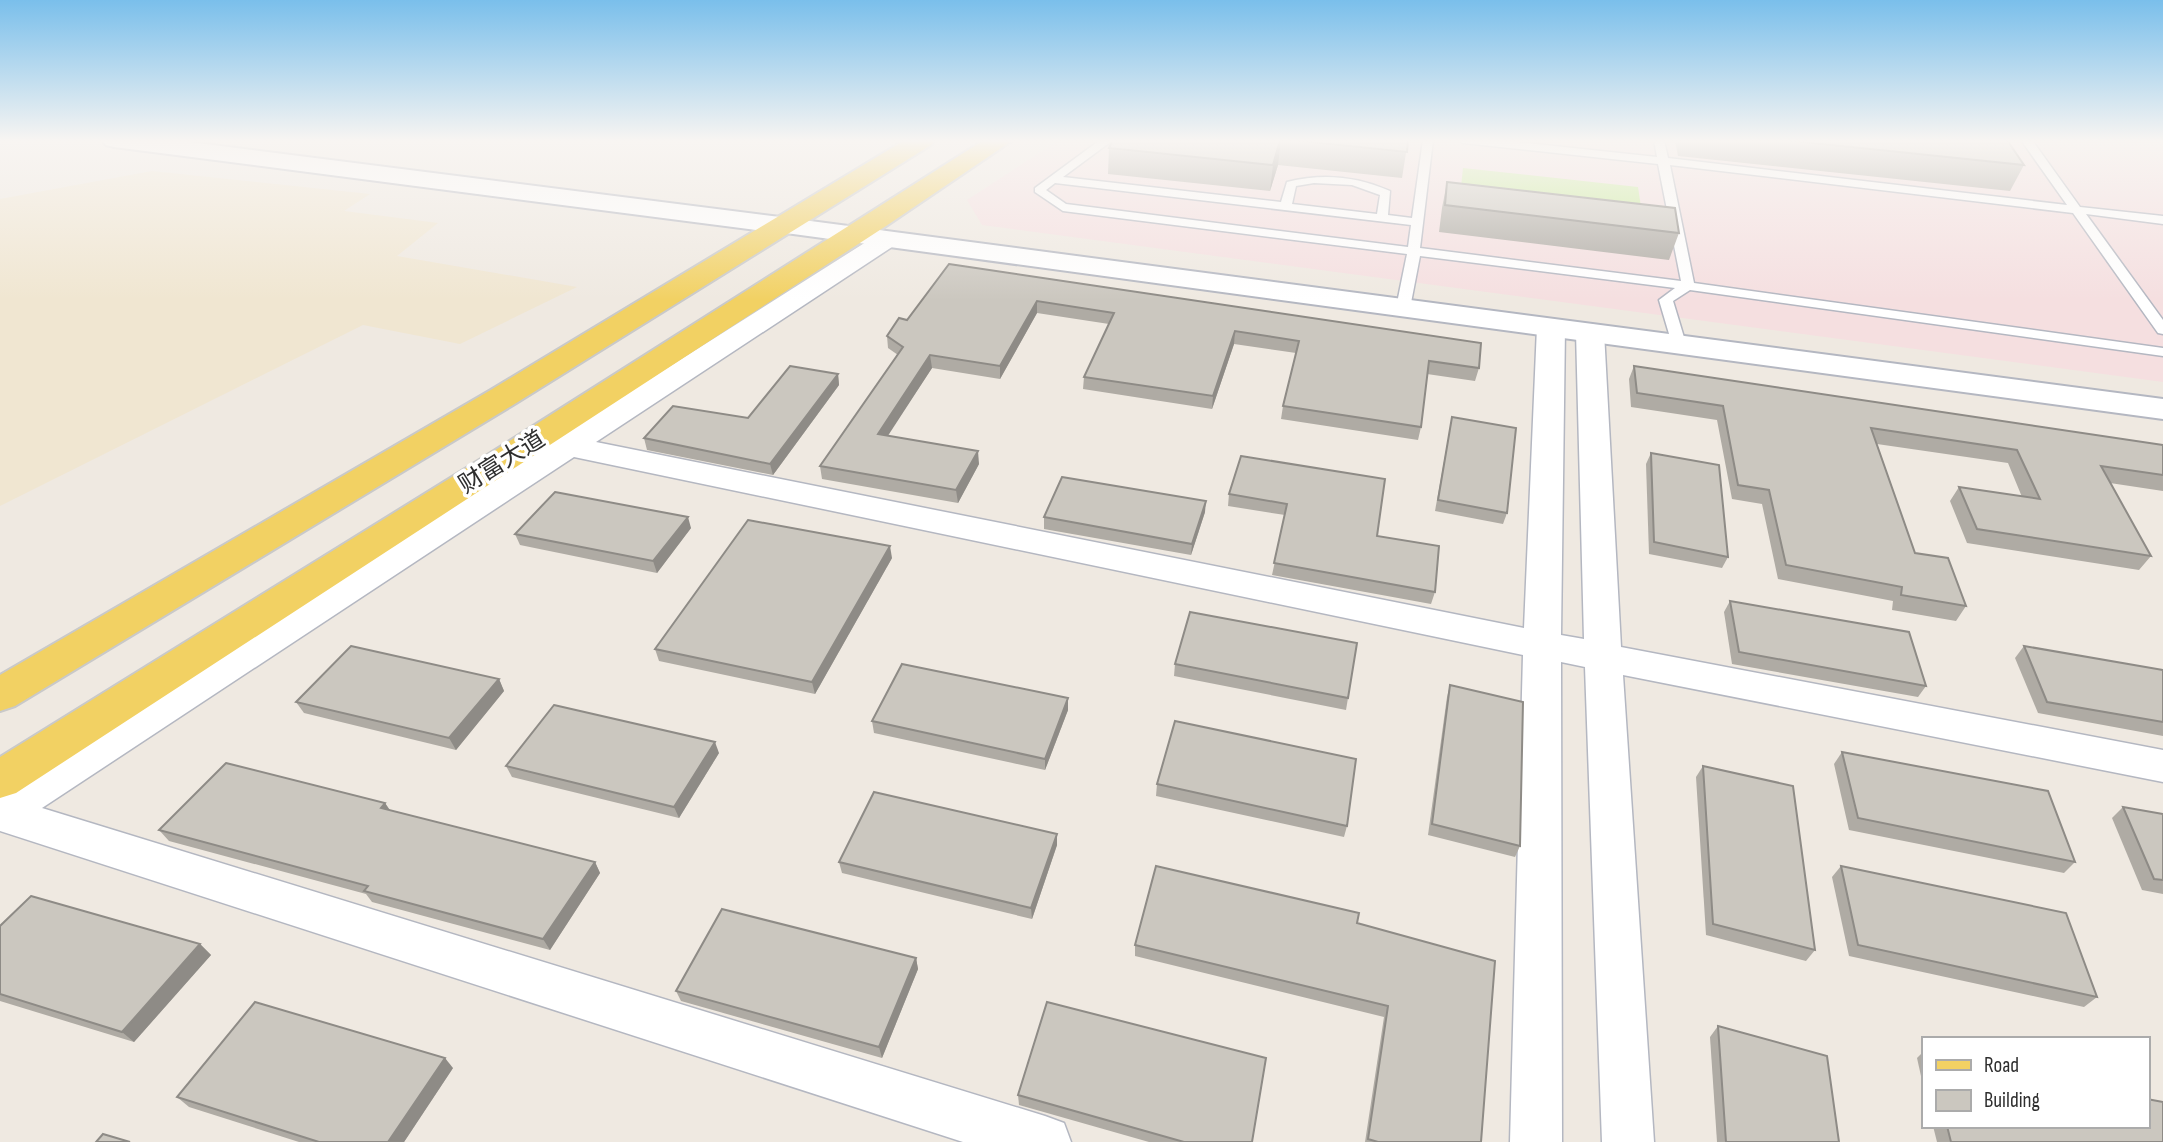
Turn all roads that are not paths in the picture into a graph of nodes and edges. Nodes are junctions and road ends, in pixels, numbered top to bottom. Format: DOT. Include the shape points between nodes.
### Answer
graph roads {
  1 [pos="529,193"];
  2 [pos="834,193"];
  3 [pos="927,193"];
  4 [pos="1044,193"];
  5 [pos="1176,193"];
  6 [pos="1289,193"];
  7 [pos="1386,193"];
  8 [pos="1421,193"];
  9 [pos="1670,193"];
  10 [pos="1930,193"];
  11 [pos="2063,193"];
  12 [pos="1286,206"];
  13 [pos="2076,211"];
  14 [pos="1382,218"];
  15 [pos="2163,220"];
  16 [pos="1417,222"];
  17 [pos="780,225"];
  18 [pos="870,233"];
  19 [pos="1413,252"];
  20 [pos="1688,286"];
  21 [pos="1404,302"];
  22 [pos="1551,327"];
  23 [pos="2163,330"];
  24 [pos="1590,332"];
  25 [pos="1677,337"];
  26 [pos="2163,352"];
  27 [pos="2163,391"];
  28 [pos="2163,409"];
  29 [pos="569,446"];
  30 [pos="1542,645"];
  31 [pos="1603,657"];
  32 [pos="0,695"];
  33 [pos="2163,766"];
  34 [pos="0,802"];
  35 [pos="1045,1142"];
  36 [pos="1536,1142"];
  37 [pos="1628,1142"];
  1 -- 17 [label="main road"];
  2 -- 17 [label="main road"];
  3 -- 18 [label="main road, 财富大道"];
  4 -- 19 [label="lane" via="1063,207"];
  5 -- 12 [label="lane"];
  6 -- 12 [label="lane"];
  7 -- 14 [label="lane"];
  8 -- 16 [label="lane"];
  9 -- 20 [label="lane"];
  10 -- 13 [label="lane"];
  11 -- 13 [label="lane"];
  12 -- 14 [label="lane"];
  13 -- 15 [label="lane"];
  13 -- 23 [label="lane"];
  14 -- 16 [label="lane"];
  16 -- 19 [label="lane"];
  17 -- 18 [label="main road"];
  17 -- 32 [label="main road" via="501,398"];
  18 -- 21 [label="main road"];
  18 -- 29 [label="street"];
  18 -- 34 [label="main road, 财富大道" via="561,425"];
  19 -- 20 [label="lane"];
  19 -- 21 [label="lane"];
  20 -- 25 [label="lane" via="1666,300"];
  20 -- 26 [label="lane"];
  21 -- 22 [label="main road"];
  21 -- 25 [label="main road"];
  22 -- 24 [label="main road"];
  22 -- 30 [label="street"];
  24 -- 25 [label="main road"];
  24 -- 31 [label="street"];
  25 -- 27 [label="main road"];
  25 -- 28 [label="main road"];
  29 -- 30 [label="street"];
  29 -- 34 [label="street"];
  30 -- 31 [label="street"];
  30 -- 36 [label="street"];
  31 -- 33 [label="street"];
  31 -- 37 [label="street"];
  34 -- 35 [label="street"];
}
